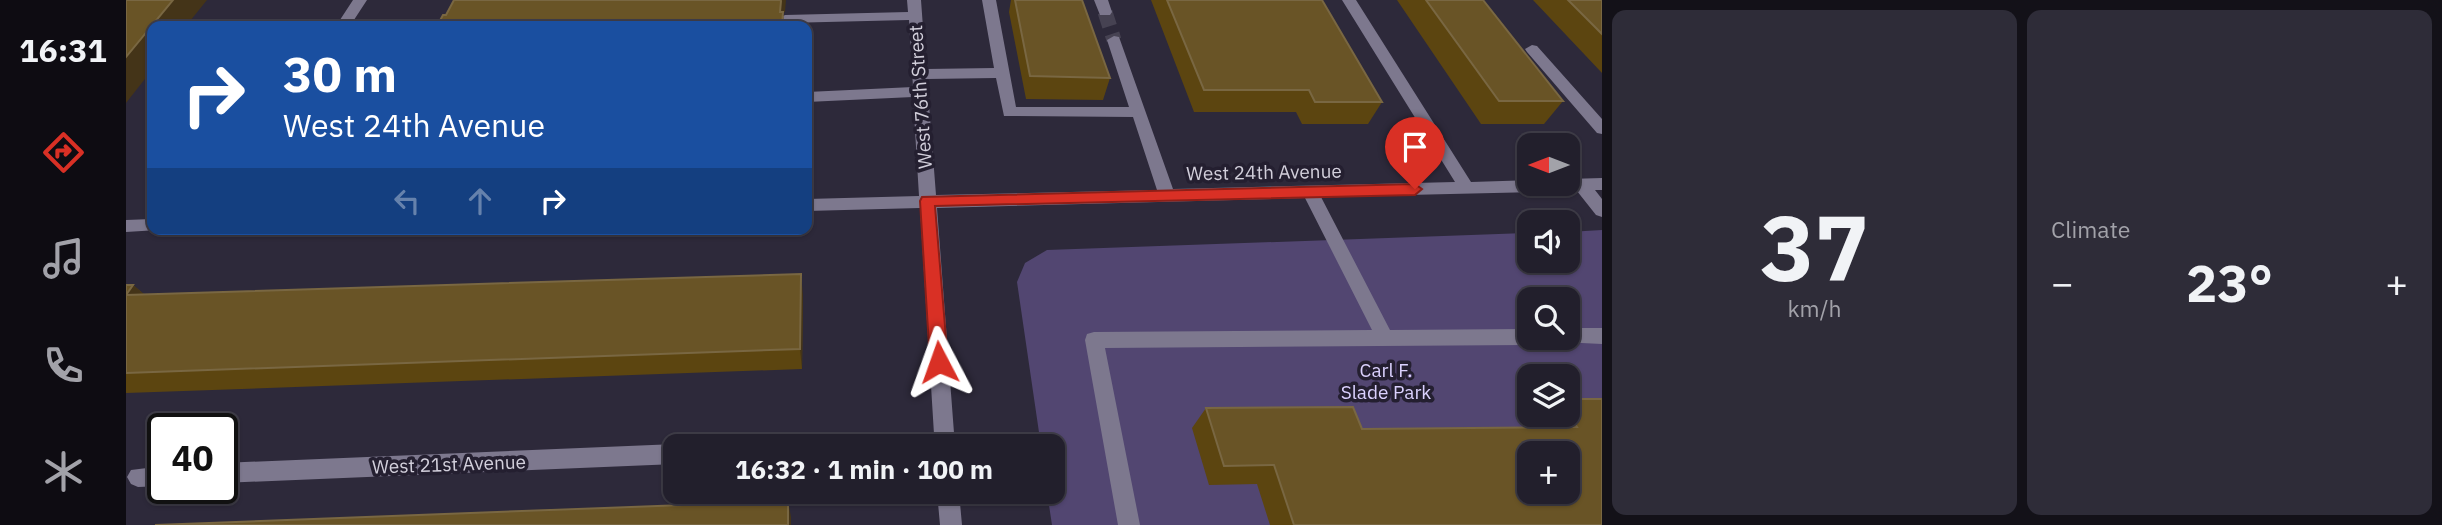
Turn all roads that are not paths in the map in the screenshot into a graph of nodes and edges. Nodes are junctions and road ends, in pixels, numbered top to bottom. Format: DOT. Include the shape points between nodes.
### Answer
graph roads {
  1 [pos="360,0"];
  2 [pos="914,0"];
  3 [pos="989,0"];
  4 [pos="1349,0"];
  5 [pos="915,16"];
  6 [pos="785,19"];
  7 [pos="346,21"];
  8 [pos="1114,40"];
  9 [pos="1532,49"];
  10 [pos="1002,73"];
  11 [pos="919,74"];
  12 [pos="920,92"];
  13 [pos="812,97"];
  14 [pos="1139,112"];
  15 [pos="1602,129"];
  16 [pos="1602,184"];
  17 [pos="1583,185"];
  18 [pos="1467,188"];
  19 [pos="1310,192"];
  20 [pos="1167,195"];
  21 [pos="928,201"];
  22 [pos="812,205"];
  23 [pos="1602,211"];
  24 [pos="147,225"];
  25 [pos="126,226"];
  26 [pos="1602,336"];
  27 [pos="1517,337"];
  28 [pos="1580,337"];
  29 [pos="1385,338"];
  30 [pos="944,434"];
  31 [pos="663,455"];
  32 [pos="238,472"];
  33 [pos="138,477"];
  34 [pos="147,477"];
  35 [pos="949,504"];
  36 [pos="951,525"];
  37 [pos="1129,525"];
  1 -- 7 [label="street"];
  2 -- 5 [label="street, West 76th Street"];
  3 -- 10 [label="street"];
  4 -- 18 [label="street"];
  5 -- 6 [label="street"];
  5 -- 11 [label="street, West 76th Street"];
  8 -- 14 [label="street"];
  9 -- 15 [label="street"];
  10 -- 11 [label="street"];
  10 -- 14 [label="street" via="1009,112"];
  11 -- 12 [label="street, West 76th Street"];
  12 -- 13 [label="street"];
  12 -- 21 [label="street, West 76th Street"];
  14 -- 20 [label="street"];
  16 -- 17 [label="street, West 24th Avenue"];
  17 -- 18 [label="street, West 24th Avenue"];
  17 -- 23 [label="street"];
  18 -- 19 [label="street, West 24th Avenue"];
  19 -- 20 [label="street, West 24th Avenue"];
  19 -- 29 [label="street"];
  20 -- 21 [label="street, West 24th Avenue"];
  21 -- 22 [label="street, West 24th Avenue"];
  21 -- 30 [label="street, West 76th Street"];
  24 -- 25 [label="street"];
  26 -- 28 [label="street"];
  27 -- 29 [label="street"];
  29 -- 37 [label="street" via="1094,340"];
  31 -- 32 [label="street, West 21st Avenue"];
  33 -- 34 [label="street"];
  35 -- 36 [label="street"];
}
